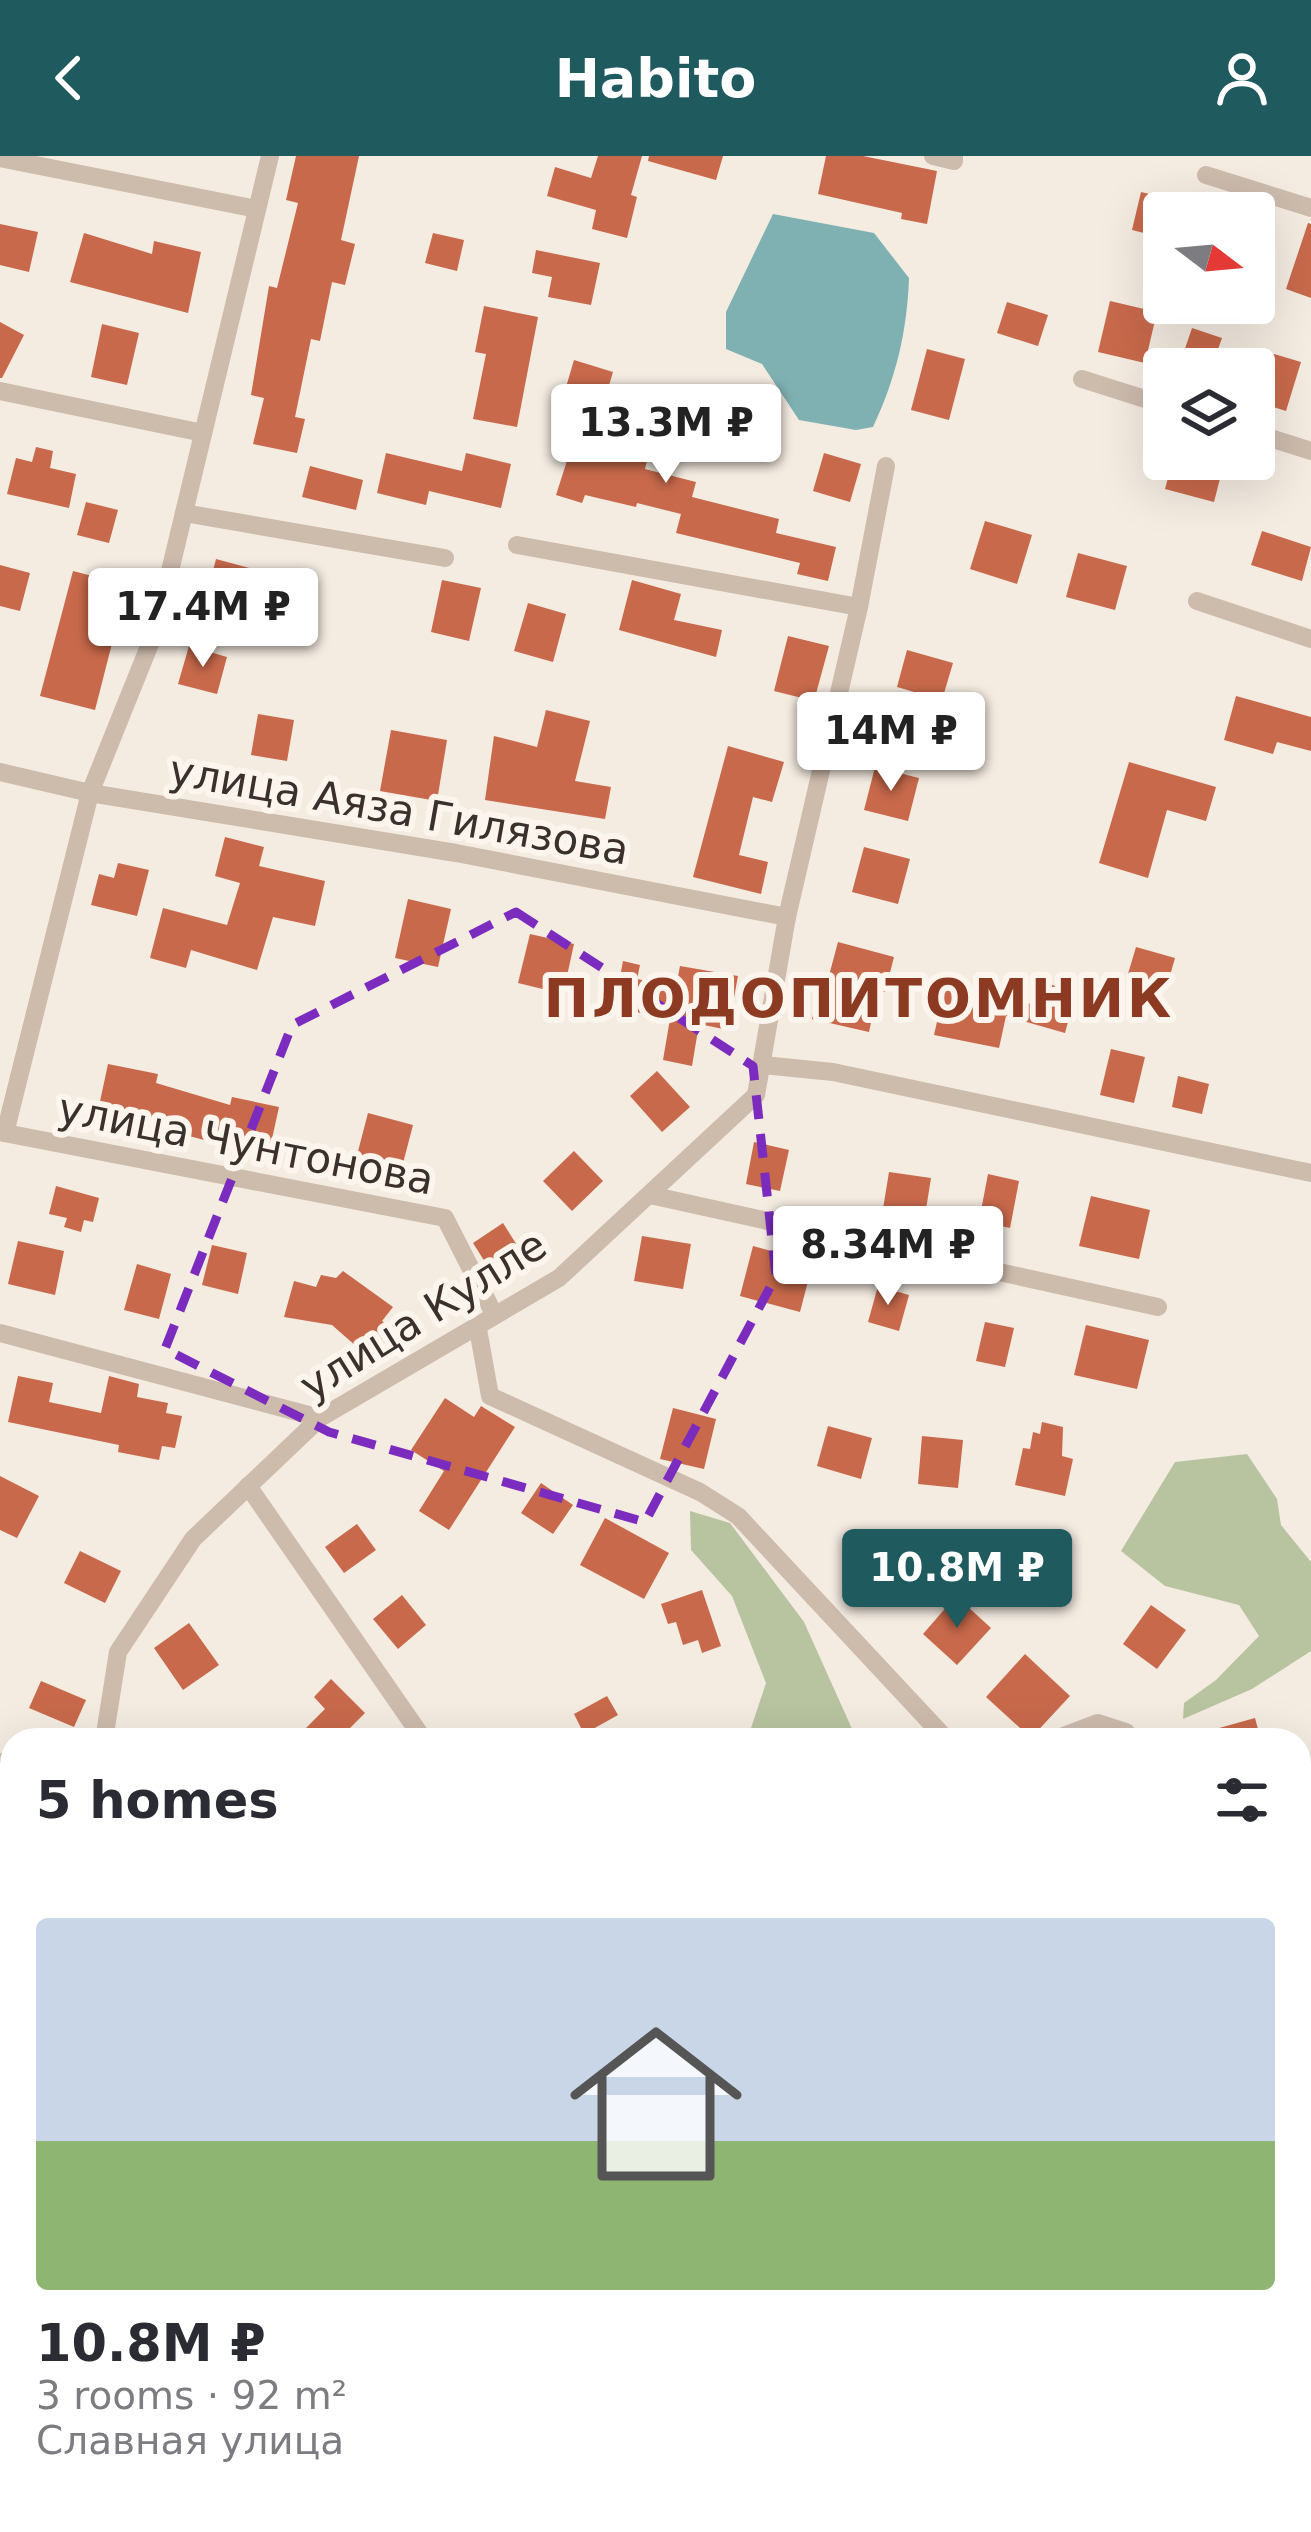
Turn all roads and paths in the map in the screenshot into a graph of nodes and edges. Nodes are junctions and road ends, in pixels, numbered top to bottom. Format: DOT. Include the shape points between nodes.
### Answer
graph roads {
  1 [pos="270,156"];
  2 [pos="933,156"];
  3 [pos="0,158"];
  4 [pos="954,158"];
  5 [pos="1206,175"];
  6 [pos="1311,208"];
  7 [pos="257,209"];
  8 [pos="1082,379"];
  9 [pos="0,391"];
  10 [pos="1143,398"];
  11 [pos="203,433"];
  12 [pos="1275,440"];
  13 [pos="1311,451"];
  14 [pos="886,466"];
  15 [pos="184,513"];
  16 [pos="517,545"];
  17 [pos="445,558"];
  18 [pos="1197,601"];
  19 [pos="859,607"];
  20 [pos="1311,639"];
  21 [pos="0,772"];
  22 [pos="90,793"];
  23 [pos="787,917"];
  24 [pos="763,1065"];
  25 [pos="2,1132"];
  26 [pos="1311,1173"];
  27 [pos="650,1195"];
  28 [pos="1158,1307"];
  29 [pos="494,1314"];
  30 [pos="478,1329"];
  31 [pos="0,1333"];
  32 [pos="320,1418"];
  33 [pos="248,1486"];
  34 [pos="106,1728"];
  35 [pos="416,1728"];
  36 [pos="936,1728"];
  37 [pos="1085,1728"];
  38 [pos="1114,1728"];
  1 -- 7 [label="street"];
  2 -- 4 [label="street"];
  3 -- 7 [label="street"];
  5 -- 6 [label="street"];
  7 -- 11 [label="street"];
  8 -- 10 [label="street"];
  9 -- 11 [label="street"];
  11 -- 15 [label="street"];
  12 -- 13 [label="street"];
  14 -- 19 [label="street, улица Кулле"];
  15 -- 17 [label="street"];
  15 -- 22 [label="street" via="156,628"];
  16 -- 19 [label="street"];
  18 -- 20 [label="street"];
  19 -- 23 [label="street, улица Кулле"];
  21 -- 22 [label="street, улица Аяза Гилязова"];
  22 -- 23 [label="street, улица Аяза Гилязова"];
  22 -- 25 [label="street"];
  23 -- 24 [label="street, улица Кулле"];
  24 -- 26 [label="street" via="832,1072"];
  24 -- 27 [label="street, улица Кулле" via="756,1095"];
  25 -- 29 [label="street, улица Чунтонова" via="445,1218"];
  27 -- 28 [label="street"];
  27 -- 29 [label="street, улица Кулле" via="559,1278"];
  29 -- 30 [label="street, улица Кулле"];
  30 -- 32 [label="street, улица Кулле"];
  30 -- 36 [label="street" via="490,1396 738,1516"];
  31 -- 32 [label="street"];
  32 -- 33 [label="street, улица Кулле"];
  33 -- 34 [label="street, улица Кулле" via="194,1539 118,1652"];
  33 -- 35 [label="street"];
  37 -- 38 [label="street"];
}
